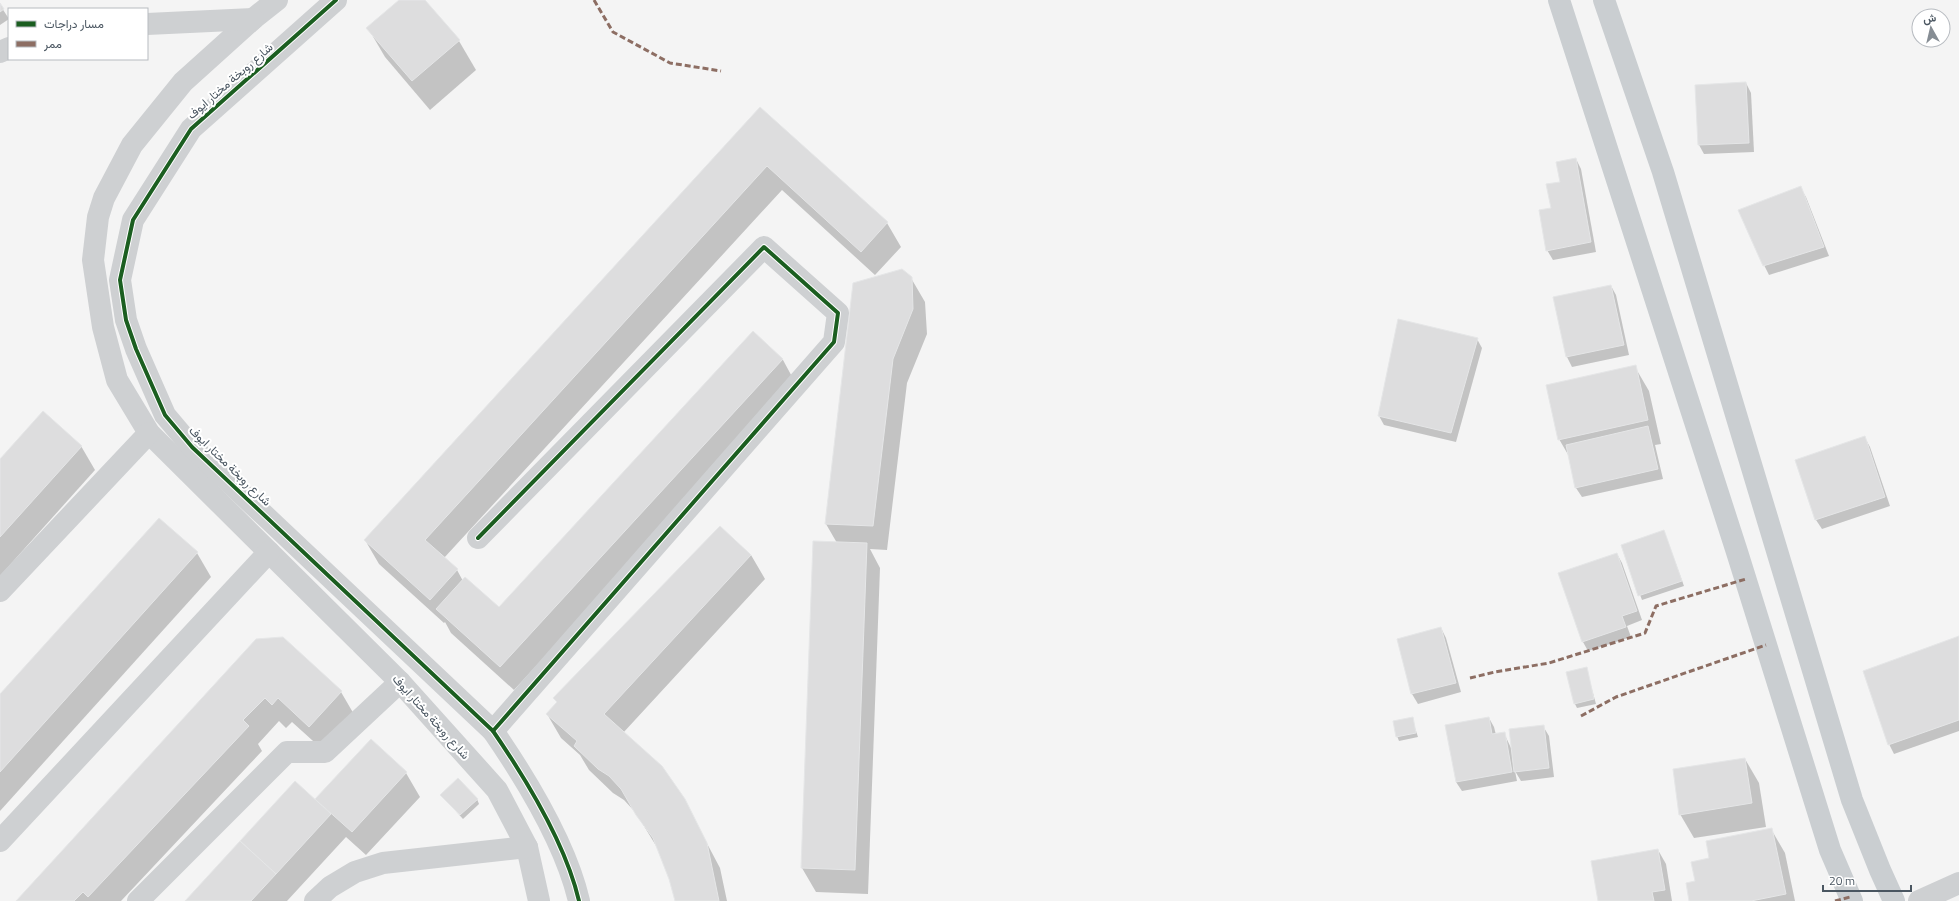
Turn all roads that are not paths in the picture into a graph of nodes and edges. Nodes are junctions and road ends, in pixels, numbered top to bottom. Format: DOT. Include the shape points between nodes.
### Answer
graph roads {
  1 [pos="277,0"];
  2 [pos="336,0"];
  3 [pos="1560,0"];
  4 [pos="1604,0"];
  5 [pos="253,19"];
  6 [pos="148,24"];
  7 [pos="149,433"];
  8 [pos="478,538"];
  9 [pos="269,552"];
  10 [pos="0,590"];
  11 [pos="400,682"];
  12 [pos="494,731"];
  13 [pos="0,841"];
  14 [pos="527,847"];
  15 [pos="1959,883"];
  16 [pos="138,901"];
  17 [pos="315,901"];
  18 [pos="539,901"];
  19 [pos="578,901"];
  20 [pos="1852,901"];
  21 [pos="1894,901"];
  22 [pos="1919,901"];
  1 -- 5 [label="street, شارع روبخة مختار ايوف"];
  2 -- 12 [label="street, شارع روبخة مختار ايوف" via="191,129 133,220 120,280 126,320 165,415 192,446"];
  3 -- 20 [label="main road" via="1830,850"];
  4 -- 21 [label="main road" via="1663,172 1852,800"];
  5 -- 6 [label="street"];
  5 -- 7 [label="street, شارع روبخة مختار ايوف" via="183,82 153,117 132,145 104,198 98,217 93,260 103,327 117,380"];
  7 -- 9 [label="street, شارع روبخة مختار ايوف"];
  7 -- 10 [label="street"];
  8 -- 12 [label="street" via="764,247 838,313 834,342"];
  9 -- 11 [label="street, شارع روبخة مختار ايوف"];
  9 -- 13 [label="street"];
  11 -- 14 [label="street, شارع روبخة مختار ايوف" via="497,790"];
  11 -- 16 [label="street" via="325,752 287,752"];
  12 -- 19 [label="street, شارع روبخة مختار ايوف" via="555,836 573,877"];
  14 -- 17 [label="street" via="383,863 356,872 330,887"];
  14 -- 18 [label="street, شارع روبخة مختار ايوف"];
  15 -- 22 [label="street"];
}
